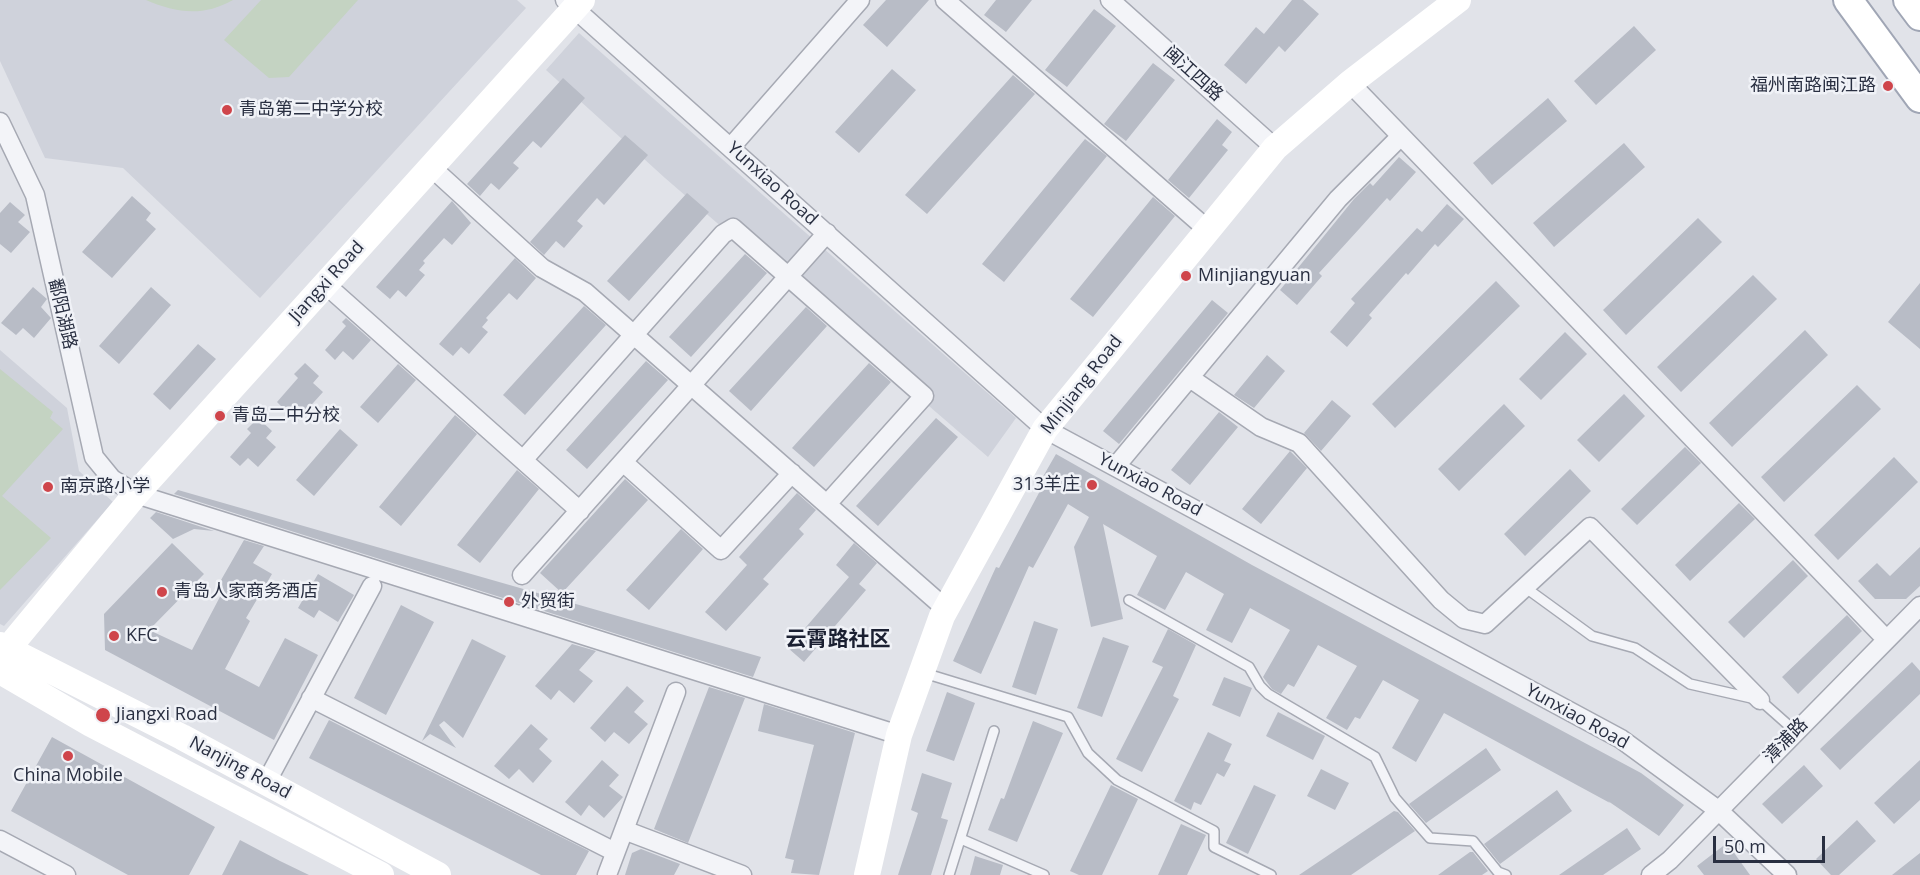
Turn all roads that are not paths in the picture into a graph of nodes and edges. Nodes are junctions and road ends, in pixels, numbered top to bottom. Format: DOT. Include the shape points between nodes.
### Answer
graph roads {
  1 [pos="860,0"];
  2 [pos="945,0"];
  3 [pos="1110,0"];
  4 [pos="1458,0"];
  5 [pos="1848,0"];
  6 [pos="1908,0"];
  7 [pos="574,2"];
  8 [pos="1920,16"];
  9 [pos="1350,83"];
  10 [pos="1920,98"];
  11 [pos="0,122"];
  12 [pos="1401,136"];
  13 [pos="731,147"];
  14 [pos="1275,148"];
  15 [pos="431,166"];
  16 [pos="1208,230"];
  17 [pos="827,233"];
  18 [pos="789,278"];
  19 [pos="325,284"];
  20 [pos="633,335"];
  21 [pos="1190,378"];
  22 [pos="692,386"];
  23 [pos="1045,429"];
  24 [pos="522,460"];
  25 [pos="623,462"];
  26 [pos="1116,466"];
  27 [pos="792,473"];
  28 [pos="136,494"];
  29 [pos="827,504"];
  30 [pos="580,511"];
  31 [pos="522,576"];
  32 [pos="372,586"];
  33 [pos="1526,588"];
  34 [pos="1130,600"];
  35 [pos="1920,606"];
  36 [pos="946,609"];
  37 [pos="1886,639"];
  38 [pos="2,656"];
  39 [pos="922,672"];
  40 [pos="676,692"];
  41 [pos="311,698"];
  42 [pos="1760,700"];
  43 [pos="994,731"];
  44 [pos="1795,731"];
  45 [pos="899,735"];
  46 [pos="267,781"];
  47 [pos="1718,810"];
  48 [pos="624,830"];
  49 [pos="961,839"];
  50 [pos="0,840"];
  51 [pos="615,852"];
  52 [pos="66,875"];
  53 [pos="381,875"];
  54 [pos="438,875"];
  55 [pos="607,875"];
  56 [pos="742,875"];
  57 [pos="867,875"];
  58 [pos="949,875"];
  59 [pos="1044,875"];
  60 [pos="1271,875"];
  61 [pos="1506,875"];
  62 [pos="1651,875"];
  63 [pos="1787,875"];
  1 -- 13 [label="street"];
  2 -- 16 [label="street"];
  3 -- 14 [label="street, 闽江四路"];
  4 -- 9 [label="main road, Minjiang Road"];
  5 -- 10 [label="main road"];
  6 -- 8 [label="main road"];
  7 -- 13 [label="street, Yunxiao Road"];
  7 -- 15 [label="main road, Jiangxi Road"];
  9 -- 12 [label="street"];
  9 -- 14 [label="main road, Minjiang Road"];
  11 -- 28 [label="street, 鄱阳湖路" via="35,195 94,457 112,478"];
  12 -- 21 [label="street" via="1338,199"];
  12 -- 37 [label="street"];
  13 -- 17 [label="street, Yunxiao Road"];
  14 -- 16 [label="main road, Minjiang Road"];
  15 -- 19 [label="main road, Jiangxi Road"];
  15 -- 20 [label="street" via="542,268 585,292"];
  16 -- 23 [label="main road, Minjiang Road"];
  17 -- 18 [label="street"];
  17 -- 23 [label="street, Yunxiao Road"];
  18 -- 20 [label="street" via="733,228 723,234"];
  18 -- 22 [label="street"];
  18 -- 29 [label="street" via="924,396"];
  19 -- 24 [label="street"];
  19 -- 28 [label="main road, Jiangxi Road"];
  20 -- 22 [label="street"];
  20 -- 24 [label="street"];
  21 -- 26 [label="street"];
  21 -- 33 [label="street" via="1262,427 1299,443 1440,600 1464,619 1485,624"];
  22 -- 25 [label="street"];
  22 -- 27 [label="street"];
  23 -- 26 [label="street, Yunxiao Road"];
  23 -- 36 [label="main road, Minjiang Road"];
  24 -- 30 [label="street"];
  25 -- 27 [label="street" via="721,550"];
  25 -- 30 [label="street"];
  26 -- 47 [label="street, Yunxiao Road" via="1621,739"];
  27 -- 29 [label="street"];
  28 -- 38 [label="main road, Jiangxi Road"];
  28 -- 45 [label="street"];
  29 -- 36 [label="street"];
  30 -- 31 [label="street"];
  32 -- 41 [label="street"];
  33 -- 42 [label="lane" via="1592,636 1635,648 1690,684"];
  33 -- 42 [label="street" via="1590,527"];
  34 -- 61 [label="lane" via="1249,667 1268,694 1375,757 1395,798 1430,838 1473,841 1498,872"];
  35 -- 37 [label="street, 漳浦路"];
  36 -- 39 [label="main road, Minjiang Road"];
  37 -- 44 [label="street, 漳浦路"];
  38 -- 46 [label="main road, Nanjing Road"];
  38 -- 53 [label="main road, Nanjing Road" via="91,724"];
  39 -- 45 [label="main road, Minjiang Road"];
  39 -- 60 [label="lane" via="1068,717 1088,753 1117,780 1214,831 1214,846"];
  40 -- 48 [label="street"];
  41 -- 46 [label="street"];
  41 -- 51 [label="street"];
  42 -- 44 [label="lane"];
  43 -- 49 [label="lane"];
  44 -- 47 [label="street, 漳浦路"];
  45 -- 57 [label="main road, Minjiang Road"];
  46 -- 54 [label="main road, Nanjing Road"];
  47 -- 62 [label="street, 漳浦路"];
  47 -- 63 [label="street, Yunxiao Road"];
  48 -- 51 [label="street"];
  48 -- 56 [label="street"];
  49 -- 58 [label="lane"];
  49 -- 59 [label="lane"];
  50 -- 52 [label="street"];
  51 -- 55 [label="street"];
}
